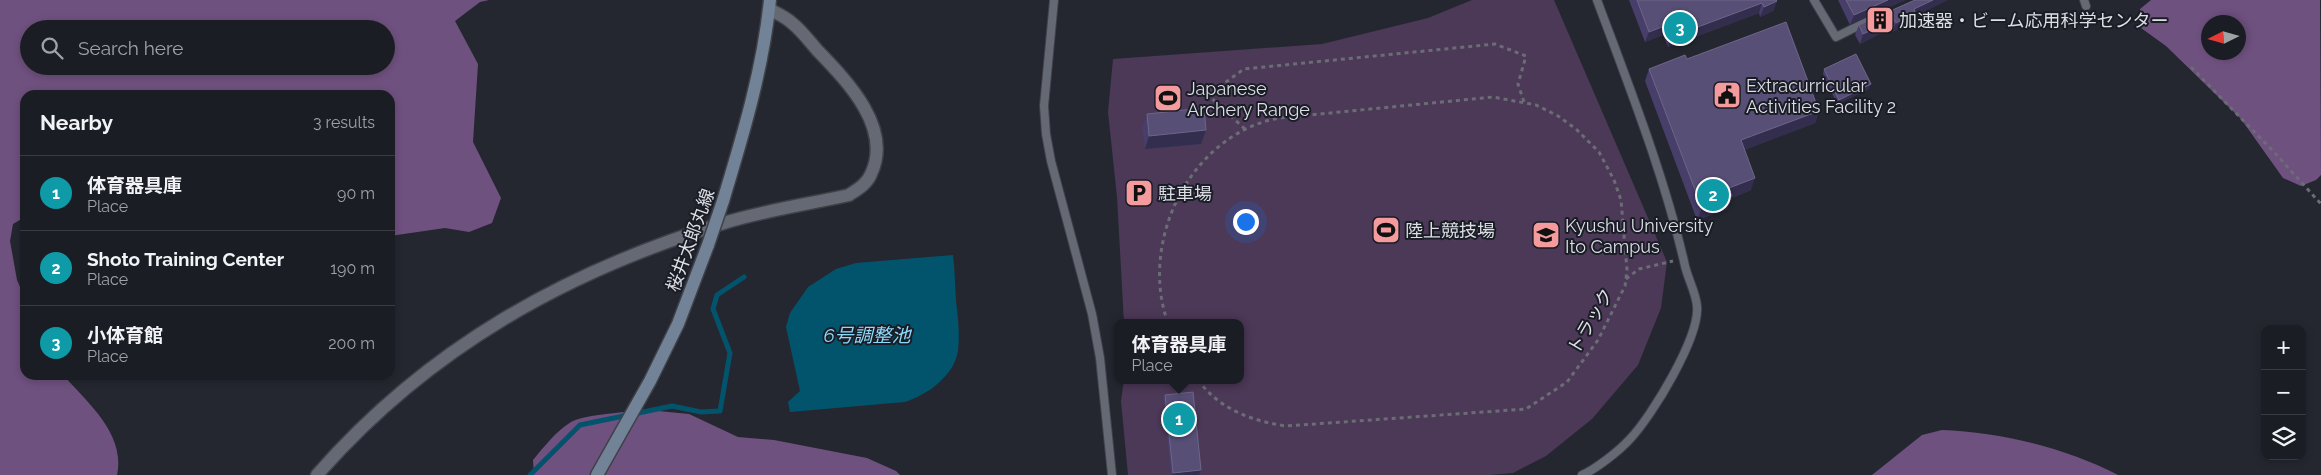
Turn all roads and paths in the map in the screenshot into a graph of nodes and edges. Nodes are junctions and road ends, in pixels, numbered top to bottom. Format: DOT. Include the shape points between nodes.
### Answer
graph roads {
  1 [pos="1054,0"];
  2 [pos="1597,0"];
  3 [pos="1814,0"];
  4 [pos="769,4"];
  5 [pos="1877,18"];
  6 [pos="2191,68"];
  7 [pos="1524,102"];
  8 [pos="1245,129"];
  9 [pos="2321,204"];
  10 [pos="1684,259"];
  11 [pos="1626,279"];
  12 [pos="1167,319"];
  13 [pos="1201,384"];
  14 [pos="317,475"];
  15 [pos="596,475"];
  16 [pos="1112,475"];
  17 [pos="1582,475"];
  1 -- 16 [label="lane" via="1044,106 1046,134 1050,160 1092,314 1100,358"];
  2 -- 10 [label="lane" via="1678,229"];
  3 -- 5 [label="lane" via="1836,37"];
  4 -- 14 [label="street" via="791,22 842,76 864,108 874,128 877,145 876,161 863,186 849,195 728,222 661,245 609,264 529,304 436,362 348,440"];
  4 -- 15 [label="main road, 桜井太郎丸線, bridge" via="756,85 723,201 678,324 650,381"];
  6 -- 9 [label="path"];
  7 -- 8 [label="path, トラック" via="1493,97 1279,118"];
  7 -- 8 [label="path" via="1518,84 1526,56 1495,44 1467,46 1244,69 1208,95"];
  7 -- 11 [label="path, トラック" via="1543,108 1576,129 1599,152 1621,200"];
  8 -- 12 [label="path, トラック" via="1201,164 1188,180 1171,212 1162,239 1161,257 1162,300"];
  10 -- 11 [label="path" via="1639,269"];
  10 -- 17 [label="lane" via="1697,306 1690,341 1674,375 1630,440 1595,470"];
  11 -- 13 [label="path, トラック" via="1610,319 1577,371 1567,382 1526,409 1286,426 1261,422 1234,411"];
}
